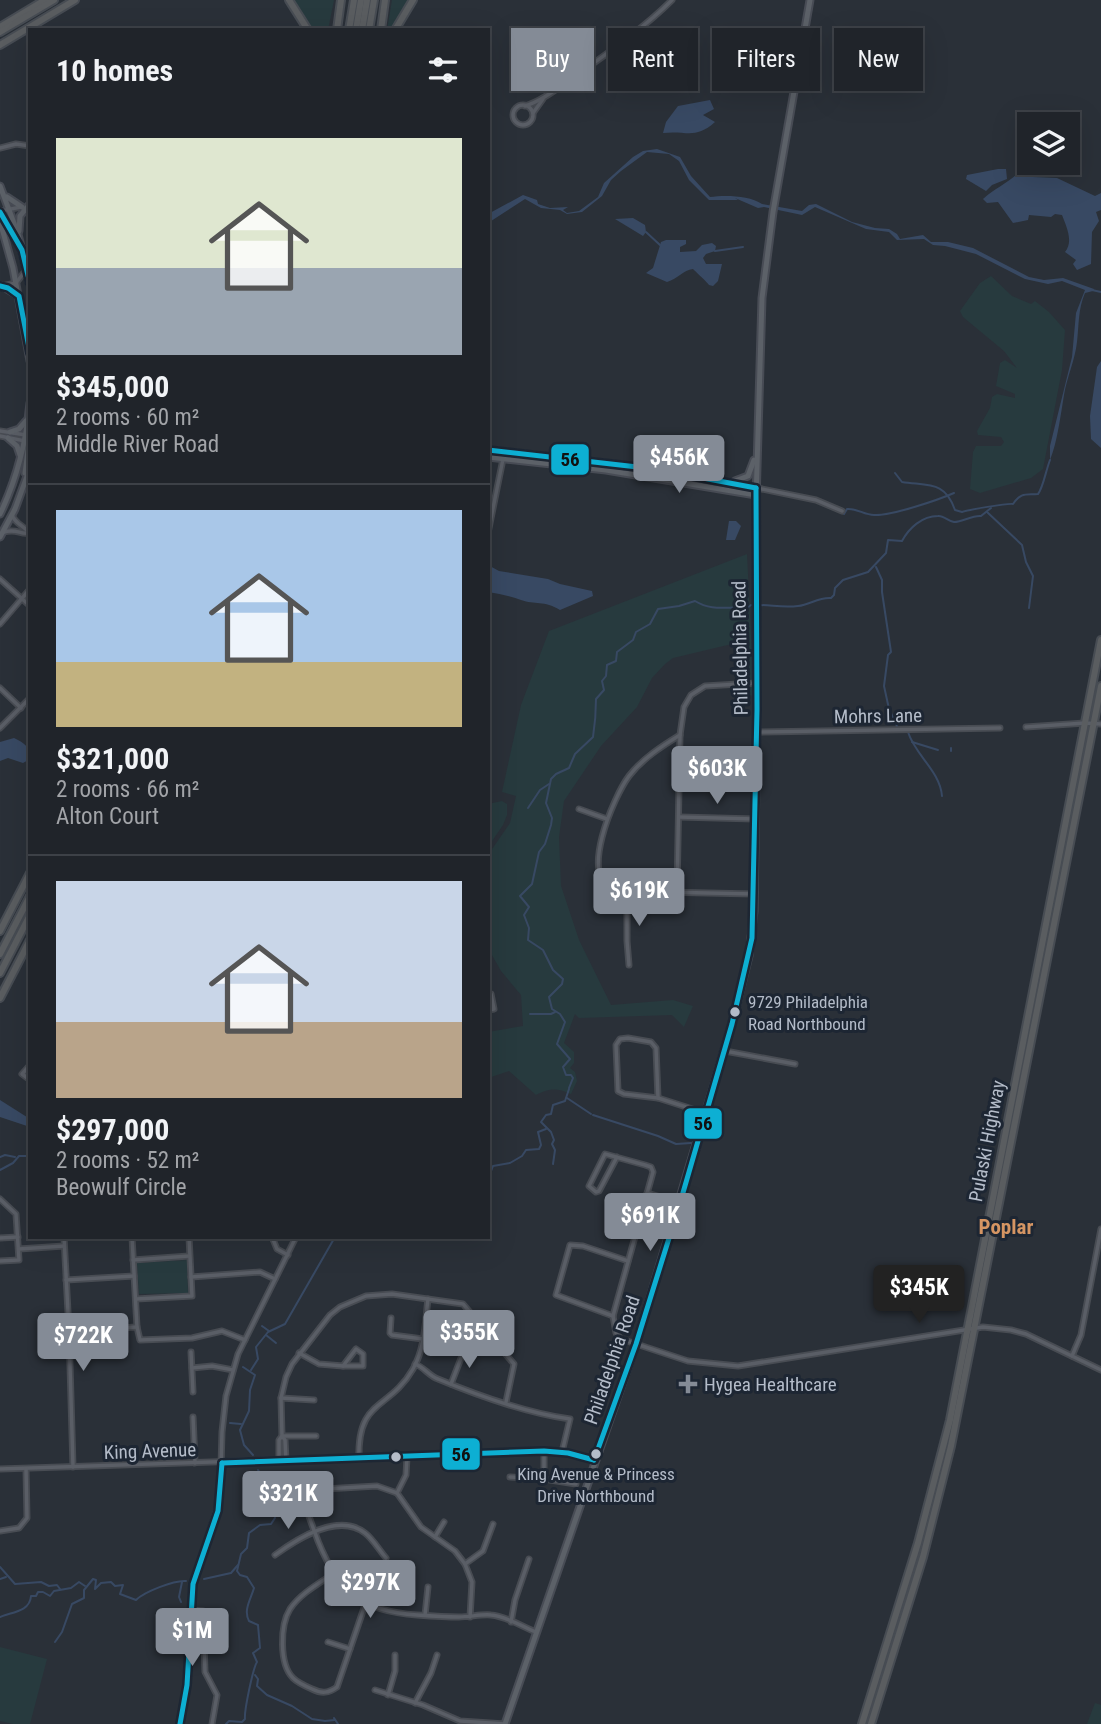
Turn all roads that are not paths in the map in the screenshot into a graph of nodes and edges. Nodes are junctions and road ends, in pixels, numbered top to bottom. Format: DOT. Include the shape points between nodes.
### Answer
graph roads {
  1 [pos="44,0"];
  2 [pos="54,0"];
  3 [pos="75,0"];
  4 [pos="289,0"];
  5 [pos="341,0"];
  6 [pos="354,0"];
  7 [pos="361,0"];
  8 [pos="367,0"];
  9 [pos="374,0"];
  10 [pos="386,0"];
  11 [pos="413,0"];
  12 [pos="672,0"];
  13 [pos="810,0"];
  14 [pos="0,28"];
  15 [pos="28,28"];
  16 [pos="29,28"];
  17 [pos="307,28"];
  18 [pos="337,28"];
  19 [pos="349,28"];
  20 [pos="356,28"];
  21 [pos="362,28"];
  22 [pos="369,28"];
  23 [pos="381,28"];
  24 [pos="397,28"];
  25 [pos="2,44"];
  26 [pos="544,98"];
  27 [pos="525,106"];
  28 [pos="532,115"];
  29 [pos="28,146"];
  30 [pos="0,148"];
  31 [pos="0,186"];
  32 [pos="3,193"];
  33 [pos="27,206"];
  34 [pos="2,210"];
  35 [pos="0,221"];
  36 [pos="25,261"];
  37 [pos="27,269"];
  38 [pos="28,274"];
  39 [pos="16,283"];
  40 [pos="1,286"];
  41 [pos="19,296"];
  42 [pos="28,348"];
  43 [pos="28,418"];
  44 [pos="0,434"];
  45 [pos="9,435"];
  46 [pos="28,440"];
  47 [pos="490,450"];
  48 [pos="757,453"];
  49 [pos="21,457"];
  50 [pos="490,457"];
  51 [pos="503,459"];
  52 [pos="28,475"];
  53 [pos="724,482"];
  54 [pos="24,485"];
  55 [pos="756,488"];
  56 [pos="772,491"];
  57 [pos="756,495"];
  58 [pos="842,511"];
  59 [pos="0,514"];
  60 [pos="12,515"];
  61 [pos="490,523"];
  62 [pos="28,532"];
  63 [pos="28,533"];
  64 [pos="1,534"];
  65 [pos="0,579"];
  66 [pos="28,592"];
  67 [pos="22,600"];
  68 [pos="28,604"];
  69 [pos="0,624"];
  70 [pos="1101,640"];
  71 [pos="757,684"];
  72 [pos="1101,686"];
  73 [pos="0,688"];
  74 [pos="28,700"];
  75 [pos="21,708"];
  76 [pos="1085,723"];
  77 [pos="1097,725"];
  78 [pos="1026,727"];
  79 [pos="0,728"];
  80 [pos="1000,728"];
  81 [pos="757,732"];
  82 [pos="680,735"];
  83 [pos="579,809"];
  84 [pos="679,817"];
  85 [pos="607,819"];
  86 [pos="755,819"];
  87 [pos="28,877"];
  88 [pos="628,891"];
  89 [pos="677,892"];
  90 [pos="754,894"];
  91 [pos="28,900"];
  92 [pos="28,919"];
  93 [pos="0,931"];
  94 [pos="28,944"];
  95 [pos="0,954"];
  96 [pos="629,965"];
  97 [pos="0,973"];
  98 [pos="490,994"];
  99 [pos="0,998"];
  100 [pos="490,1010"];
  101 [pos="724,1050"];
  102 [pos="795,1064"];
  103 [pos="658,1098"];
  104 [pos="705,1113"];
  105 [pos="617,1157"];
  106 [pos="647,1196"];
  107 [pos="0,1199"];
  108 [pos="679,1206"];
  109 [pos="1101,1229"];
  110 [pos="18,1237"];
  111 [pos="0,1238"];
  112 [pos="64,1239"];
  113 [pos="132,1239"];
  114 [pos="189,1239"];
  115 [pos="273,1239"];
  116 [pos="295,1239"];
  117 [pos="64,1246"];
  118 [pos="19,1249"];
  119 [pos="288,1255"];
  120 [pos="189,1256"];
  121 [pos="133,1260"];
  122 [pos="0,1261"];
  123 [pos="628,1261"];
  124 [pos="134,1276"];
  125 [pos="191,1277"];
  126 [pos="275,1279"];
  127 [pos="66,1280"];
  128 [pos="428,1298"];
  129 [pos="136,1299"];
  130 [pos="613,1315"];
  131 [pos="391,1318"];
  132 [pos="137,1327"];
  133 [pos="975,1328"];
  134 [pos="967,1329"];
  135 [pos="69,1331"];
  136 [pos="423,1339"];
  137 [pos="245,1340"];
  138 [pos="636,1344"];
  139 [pos="465,1348"];
  140 [pos="191,1352"];
  141 [pos="299,1353"];
  142 [pos="1072,1356"];
  143 [pos="415,1364"];
  144 [pos="343,1366"];
  145 [pos="192,1368"];
  146 [pos="233,1370"];
  147 [pos="1101,1370"];
  148 [pos="451,1384"];
  149 [pos="193,1392"];
  150 [pos="281,1398"];
  151 [pos="314,1400"];
  152 [pos="506,1402"];
  153 [pos="193,1417"];
  154 [pos="282,1436"];
  155 [pos="316,1436"];
  156 [pos="544,1451"];
  157 [pos="562,1452"];
  158 [pos="407,1457"];
  159 [pos="359,1459"];
  160 [pos="279,1461"];
  161 [pos="286,1461"];
  162 [pos="594,1461"];
  163 [pos="195,1463"];
  164 [pos="222,1463"];
  165 [pos="73,1467"];
  166 [pos="0,1469"];
  167 [pos="26,1469"];
  168 [pos="510,1478"];
  169 [pos="544,1479"];
  170 [pos="576,1484"];
  171 [pos="397,1493"];
  172 [pos="444,1522"];
  173 [pos="493,1524"];
  174 [pos="0,1531"];
  175 [pos="315,1532"];
  176 [pos="435,1537"];
  177 [pos="275,1555"];
  178 [pos="386,1558"];
  179 [pos="529,1559"];
  180 [pos="465,1564"];
  181 [pos="333,1574"];
  182 [pos="428,1587"];
  183 [pos="365,1604"];
  184 [pos="191,1610"];
  185 [pos="425,1615"];
  186 [pos="470,1617"];
  187 [pos="511,1622"];
  188 [pos="536,1632"];
  189 [pos="328,1642"];
  190 [pos="350,1649"];
  191 [pos="395,1655"];
  192 [pos="437,1655"];
  193 [pos="374,1690"];
  194 [pos="388,1695"];
  195 [pos="415,1703"];
  196 [pos="180,1724"];
  197 [pos="212,1724"];
  198 [pos="505,1724"];
  199 [pos="862,1724"];
  200 [pos="870,1724"];
  1 -- 14 [label="highway"];
  2 -- 14 [label="highway"];
  3 -- 16 [label="highway"];
  4 -- 17 [label="highway"];
  5 -- 18 [label="highway"];
  6 -- 19 [label="highway"];
  7 -- 20 [label="highway"];
  8 -- 21 [label="highway"];
  9 -- 22 [label="highway"];
  10 -- 23 [label="highway"];
  11 -- 24 [label="highway"];
  12 -- 26 [label="street"];
  13 -- 48 [label="main road, Philadelphia Road" via="773,212 762,305"];
  15 -- 25 [label="highway"];
  26 -- 27 [label="street"];
  26 -- 28 [label="street"];
  27 -- 28 [label="street"];
  27 -- 28 [label="street" via="514,111 514,121 526,125"];
  29 -- 30 [label="street"];
  31 -- 32 [label="main road"];
  32 -- 33 [label="main road"];
  32 -- 34 [label="main road"];
  33 -- 34 [label="street"];
  33 -- 36 [label="main road" via="19,221"];
  34 -- 36 [label="main road"];
  35 -- 39 [label="main road"];
  36 -- 37 [label="main road"];
  37 -- 38 [label="main road"];
  37 -- 39 [label="street"];
  39 -- 40 [label="street"];
  39 -- 41 [label="main road"];
  40 -- 41 [label="main road"];
  41 -- 42 [label="main road"];
  43 -- 45 [label="main road"];
  43 -- 46 [label="main road"];
  44 -- 45 [label="street"];
  45 -- 46 [label="street"];
  45 -- 49 [label="main road"];
  46 -- 49 [label="main road"];
  46 -- 54 [label="main road"];
  47 -- 53 [label="main road" via="655,469"];
  48 -- 53 [label="main road" via="748,477"];
  48 -- 55 [label="main road, Philadelphia Road"];
  49 -- 59 [label="main road"];
  50 -- 51 [label="main road"];
  51 -- 57 [label="main road" via="606,470"];
  51 -- 61 [label="street"];
  52 -- 54 [label="main road"];
  53 -- 55 [label="main road"];
  54 -- 60 [label="main road"];
  55 -- 56 [label="street"];
  55 -- 57 [label="main road, Philadelphia Road"];
  56 -- 57 [label="street"];
  56 -- 58 [label="street"];
  57 -- 71 [label="main road, Philadelphia Road"];
  60 -- 62 [label="street"];
  60 -- 64 [label="main road"];
  63 -- 64 [label="street" via="13,529"];
  65 -- 67 [label="street"];
  66 -- 67 [label="street"];
  67 -- 68 [label="street"];
  67 -- 69 [label="street"];
  70 -- 76 [label="highway, Pulaski Highway"];
  71 -- 81 [label="main road, Philadelphia Road"];
  71 -- 82 [label="street" via="711,685 694,692 684,707"];
  72 -- 77 [label="highway, Pulaski Highway"];
  73 -- 75 [label="street"];
  74 -- 75 [label="street"];
  75 -- 79 [label="street"];
  76 -- 77 [label="street"];
  76 -- 78 [label="street"];
  76 -- 134 [label="highway, Pulaski Highway"];
  77 -- 133 [label="highway, Pulaski Highway"];
  80 -- 81 [label="street, Mohrs Lane"];
  81 -- 86 [label="main road, Philadelphia Road"];
  82 -- 84 [label="street"];
  82 -- 85 [label="street" via="630,775"];
  83 -- 85 [label="street"];
  84 -- 86 [label="street"];
  84 -- 89 [label="street"];
  85 -- 88 [label="street" via="600,879 611,890"];
  86 -- 90 [label="main road, Philadelphia Road"];
  87 -- 93 [label="highway"];
  88 -- 89 [label="street"];
  88 -- 96 [label="street"];
  89 -- 90 [label="street"];
  90 -- 101 [label="main road, Philadelphia Road" via="749,956"];
  91 -- 95 [label="highway"];
  92 -- 97 [label="highway"];
  94 -- 99 [label="highway"];
  98 -- 100 [label="street" via="494,1009"];
  101 -- 102 [label="street"];
  101 -- 104 [label="main road, Philadelphia Road"];
  103 -- 103 [label="street" via="618,1091 615,1052 620,1039 648,1041 655,1046"];
  103 -- 104 [label="street"];
  104 -- 108 [label="main road, Philadelphia Road"];
  105 -- 105 [label="street" via="605,1154 590,1188 599,1191"];
  105 -- 106 [label="street" via="652,1169"];
  106 -- 108 [label="street"];
  106 -- 123 [label="street"];
  107 -- 110 [label="street" via="16,1214"];
  108 -- 138 [label="main road, Philadelphia Road"];
  109 -- 142 [label="street" via="1081,1335"];
  110 -- 111 [label="street"];
  110 -- 118 [label="street"];
  112 -- 117 [label="street"];
  113 -- 121 [label="street"];
  114 -- 120 [label="street"];
  115 -- 119 [label="street" via="277,1249"];
  116 -- 119 [label="street"];
  117 -- 118 [label="street"];
  117 -- 127 [label="street"];
  118 -- 122 [label="street" via="19,1261"];
  119 -- 126 [label="street"];
  120 -- 121 [label="street"];
  120 -- 125 [label="street"];
  121 -- 124 [label="street"];
  123 -- 130 [label="street"];
  123 -- 130 [label="street" via="572,1244 559,1282 556,1295"];
  124 -- 127 [label="street"];
  124 -- 129 [label="street"];
  125 -- 126 [label="street" via="260,1272"];
  125 -- 129 [label="street" via="192,1296"];
  126 -- 137 [label="street"];
  127 -- 135 [label="street"];
  128 -- 136 [label="street"];
  128 -- 141 [label="street" via="381,1293 345,1304"];
  128 -- 152 [label="street" via="466,1306 512,1362"];
  129 -- 132 [label="street"];
  130 -- 138 [label="street" via="617,1336"];
  131 -- 136 [label="street" via="392,1335"];
  132 -- 135 [label="street"];
  132 -- 137 [label="street" via="143,1341 222,1331"];
  133 -- 134 [label="street"];
  133 -- 142 [label="street" via="1026,1334"];
  133 -- 200 [label="highway, Pulaski Highway" via="938,1502"];
  134 -- 138 [label="street" via="738,1367 688,1361"];
  134 -- 199 [label="highway, Pulaski Highway" via="950,1420 919,1541"];
  135 -- 165 [label="street"];
  136 -- 143 [label="street"];
  137 -- 146 [label="street"];
  138 -- 162 [label="main road, Philadelphia Road"];
  139 -- 148 [label="street"];
  140 -- 145 [label="street"];
  141 -- 144 [label="street" via="319,1364"];
  141 -- 150 [label="street"];
  142 -- 147 [label="street"];
  143 -- 148 [label="street"];
  143 -- 159 [label="street" via="403,1384 364,1420"];
  144 -- 144 [label="street" via="361,1367 363,1354 356,1349"];
  145 -- 146 [label="street"];
  145 -- 149 [label="street"];
  146 -- 164 [label="street" via="222,1421"];
  148 -- 152 [label="street"];
  150 -- 151 [label="street"];
  150 -- 154 [label="street"];
  152 -- 157 [label="street" via="570,1419"];
  153 -- 163 [label="street"];
  154 -- 155 [label="street"];
  154 -- 160 [label="street"];
  154 -- 161 [label="street"];
  156 -- 157 [label="street, King Avenue"];
  156 -- 158 [label="street, King Avenue"];
  156 -- 169 [label="street"];
  157 -- 162 [label="street, King Avenue"];
  158 -- 159 [label="street, King Avenue"];
  158 -- 171 [label="street" via="406,1475"];
  159 -- 161 [label="street, King Avenue"];
  160 -- 161 [label="street, King Avenue"];
  160 -- 164 [label="street, King Avenue"];
  162 -- 188 [label="main road, Philadelphia Road"];
  163 -- 164 [label="street, King Avenue"];
  163 -- 165 [label="street, King Avenue"];
  164 -- 184 [label="street" via="218,1511 197,1566"];
  165 -- 167 [label="street, King Avenue"];
  166 -- 167 [label="street, King Avenue"];
  167 -- 174 [label="street" via="27,1518 19,1528"];
  168 -- 169 [label="street"];
  169 -- 170 [label="street"];
  171 -- 175 [label="street" via="377,1486 307,1490 306,1505"];
  171 -- 176 [label="street" via="418,1523"];
  172 -- 176 [label="street"];
  173 -- 180 [label="street" via="483,1551"];
  175 -- 177 [label="street"];
  175 -- 178 [label="street" via="338,1527 359,1530"];
  175 -- 181 [label="street"];
  176 -- 180 [label="street" via="455,1550"];
  179 -- 187 [label="street"];
  180 -- 186 [label="street" via="472,1582"];
  181 -- 183 [label="street"];
  181 -- 190 [label="street" via="289,1611 283,1633 285,1664 300,1683 328,1692 337,1686"];
  182 -- 185 [label="street"];
  183 -- 185 [label="street" via="386,1612"];
  183 -- 190 [label="street"];
  184 -- 196 [label="street"];
  184 -- 197 [label="street" via="204,1611 205,1672 218,1695"];
  185 -- 186 [label="street"];
  186 -- 187 [label="street" via="492,1615"];
  187 -- 188 [label="street"];
  188 -- 198 [label="main road, Philadelphia Road"];
  189 -- 190 [label="street"];
  191 -- 194 [label="street"];
  192 -- 195 [label="street"];
  193 -- 194 [label="street"];
  194 -- 195 [label="street"];
  195 -- 198 [label="street" via="460,1721"];
}
